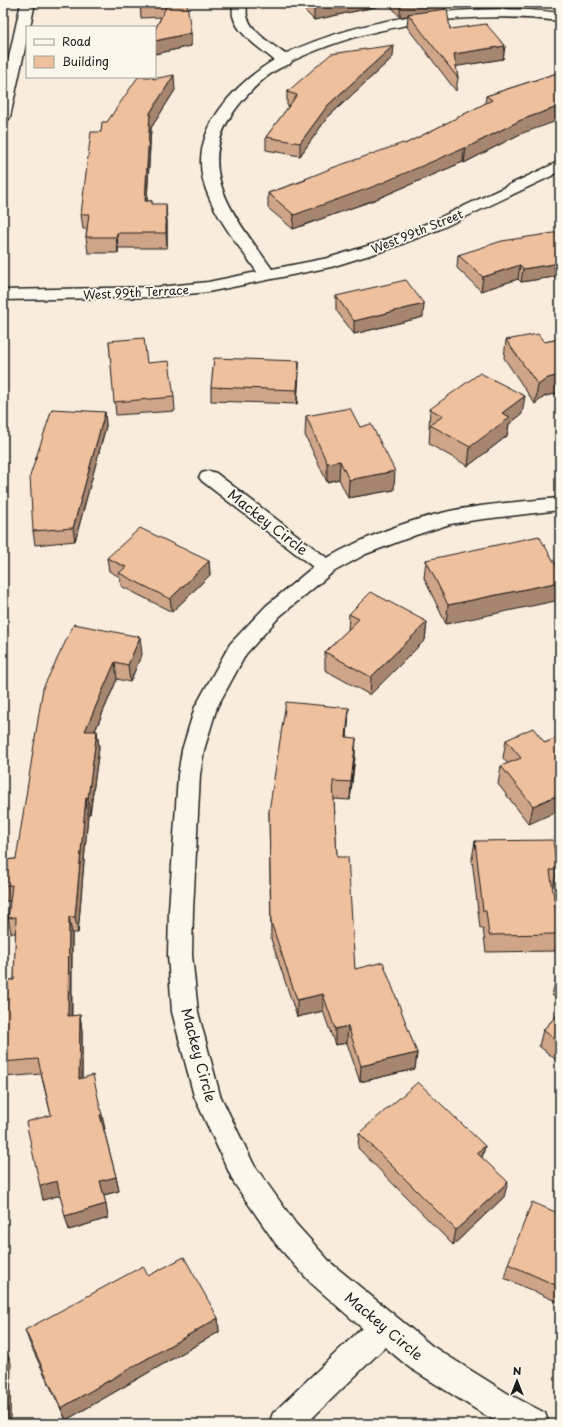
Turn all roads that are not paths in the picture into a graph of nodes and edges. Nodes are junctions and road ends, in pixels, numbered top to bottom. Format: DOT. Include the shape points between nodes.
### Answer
graph roads {
  1 [pos="28,3"];
  2 [pos="240,3"];
  3 [pos="522,8"];
  4 [pos="560,17"];
  5 [pos="285,60"];
  6 [pos="3,117"];
  7 [pos="560,166"];
  8 [pos="268,276"];
  9 [pos="3,295"];
  10 [pos="210,477"];
  11 [pos="560,504"];
  12 [pos="326,567"];
  13 [pos="384,1327"];
  14 [pos="284,1424"];
  15 [pos="534,1424"];
  1 -- 6 [label="street"];
  2 -- 5 [label="street" via="240,15 248,29"];
  3 -- 4 [label="street"];
  3 -- 5 [label="street" via="371,29 308,48"];
  5 -- 8 [label="street" via="259,76 235,99 219,121 210,144 209,168 216,194"];
  7 -- 8 [label="street, West 99th Street" via="434,226 383,246 331,262"];
  8 -- 9 [label="street, West 99th Terrace" via="208,287 158,292"];
  10 -- 12 [label="street, Mackey Circle"];
  11 -- 12 [label="street, Mackey Circle" via="449,518 408,530 359,549"];
  12 -- 13 [label="street, Mackey Circle" via="273,611 238,649 206,707 193,750 189,775 181,910 181,962 185,1012 207,1096 244,1174 286,1234 321,1272"];
  13 -- 14 [label="street"];
  13 -- 15 [label="street, Mackey Circle" via="421,1357 496,1404"];
}
